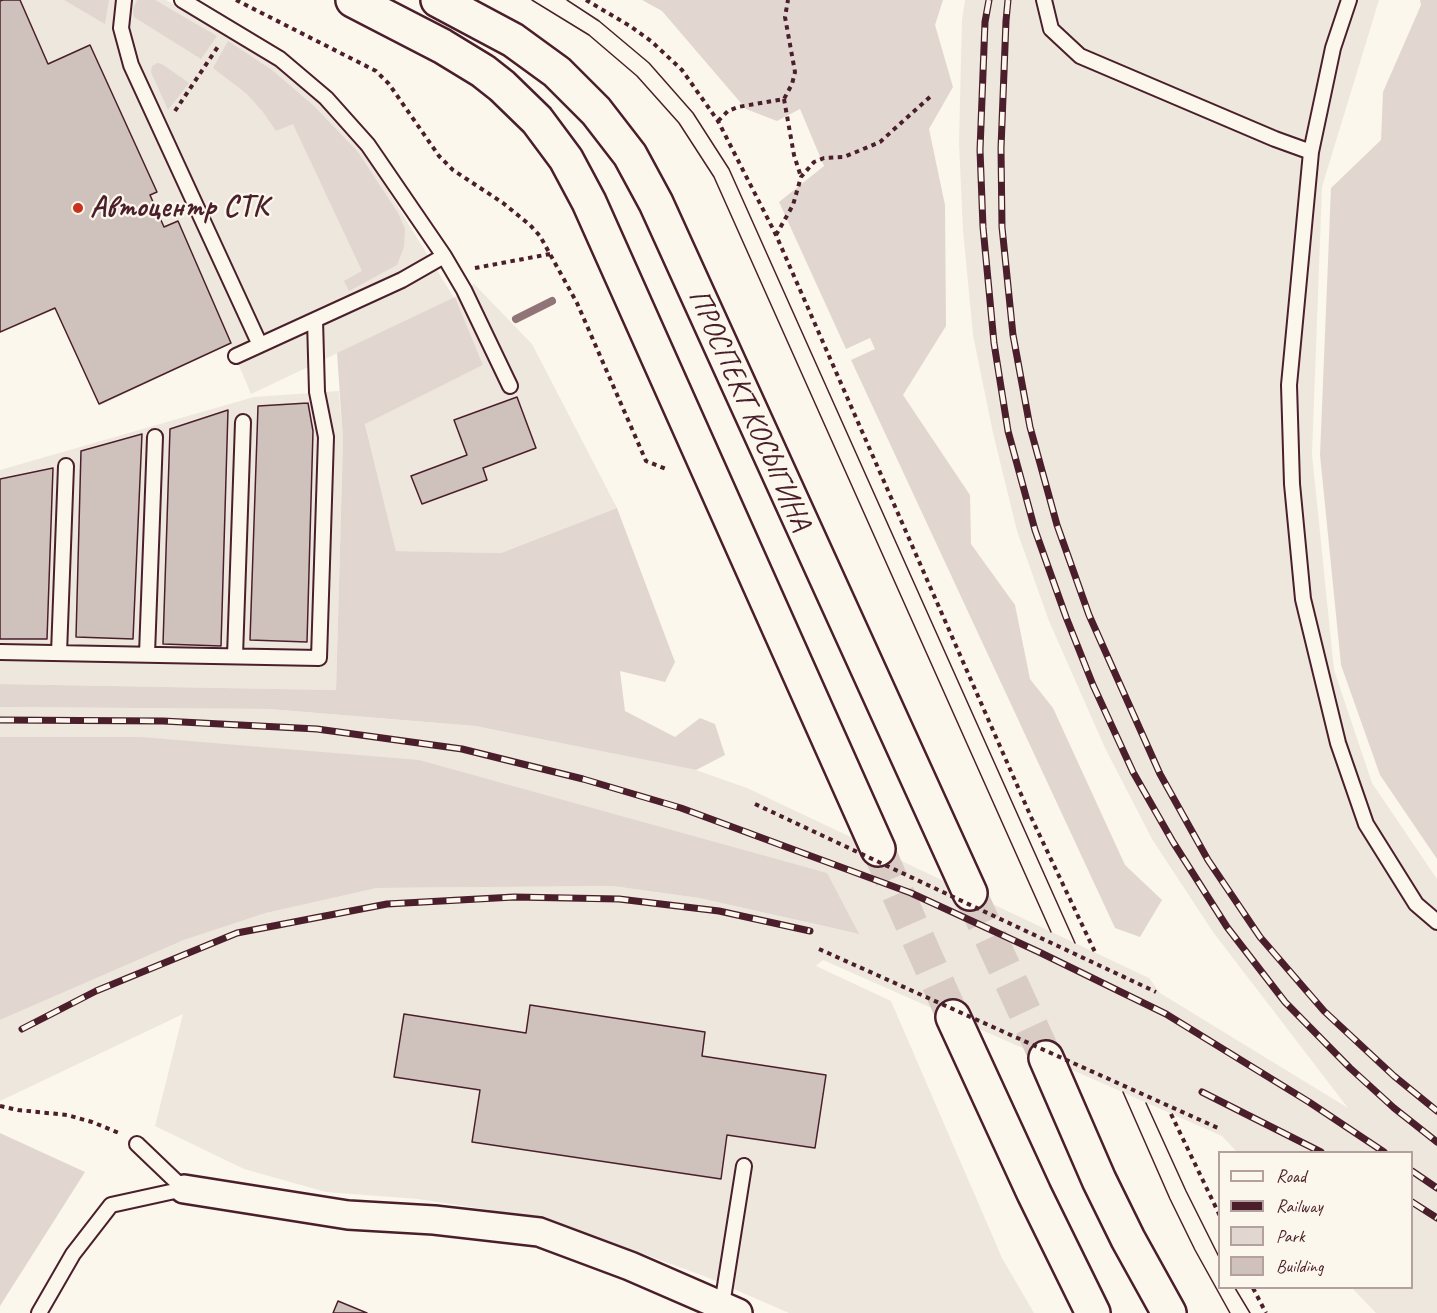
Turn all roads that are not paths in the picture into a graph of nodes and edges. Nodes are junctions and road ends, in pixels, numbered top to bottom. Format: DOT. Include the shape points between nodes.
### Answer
graph roads {
  1 [pos="124,0"];
  2 [pos="182,0"];
  3 [pos="353,0"];
  4 [pos="438,0"];
  5 [pos="1044,0"];
  6 [pos="1349,0"];
  7 [pos="1311,152"];
  8 [pos="444,256"];
  9 [pos="315,321"];
  10 [pos="260,345"];
  11 [pos="236,356"];
  12 [pos="510,386"];
  13 [pos="243,422"];
  14 [pos="155,437"];
  15 [pos="66,466"];
  16 [pos="0,652"];
  17 [pos="59,653"];
  18 [pos="147,654"];
  19 [pos="234,656"];
  20 [pos="878,849"];
  21 [pos="970,893"];
  22 [pos="1437,922"];
  23 [pos="953,1017"];
  24 [pos="1047,1061"];
  25 [pos="137,1144"];
  26 [pos="744,1166"];
  27 [pos="184,1189"];
  28 [pos="730,1309"];
  29 [pos="39,1313"];
  30 [pos="1093,1313"];
  31 [pos="1169,1313"];
  1 -- 10 [label="lane" via="122,28 130,66"];
  2 -- 8 [label="lane" via="280,59 326,98 368,145"];
  3 -- 20 [label="main road, ПРОСПЕКТ КОСЫГИНА" via="483,71 531,114 566,159 589,202"];
  4 -- 21 [label="main road, ПРОСПЕКТ КОСЫГИНА" via="513,40 557,72 596,111 630,154"];
  5 -- 7 [label="lane" via="1051,29 1080,56"];
  6 -- 7 [label="lane" via="1333,48"];
  7 -- 22 [label="lane" via="1289,385 1292,484 1303,599 1338,743 1366,824 1416,904"];
  8 -- 9 [label="lane"];
  8 -- 12 [label="lane"];
  9 -- 10 [label="lane"];
  9 -- 19 [label="lane" via="317,392 326,437 319,658"];
  10 -- 11 [label="lane"];
  13 -- 19 [label="lane"];
  14 -- 18 [label="lane"];
  15 -- 17 [label="lane"];
  16 -- 17 [label="lane"];
  17 -- 18 [label="lane"];
  18 -- 19 [label="lane"];
  23 -- 30 [label="main road"];
  24 -- 31 [label="main road" via="1104,1190"];
  25 -- 27 [label="lane"];
  26 -- 28 [label="lane"];
  27 -- 28 [label="street" via="348,1215 539,1232"];
  27 -- 29 [label="lane" via="111,1204 73,1254"];
}
